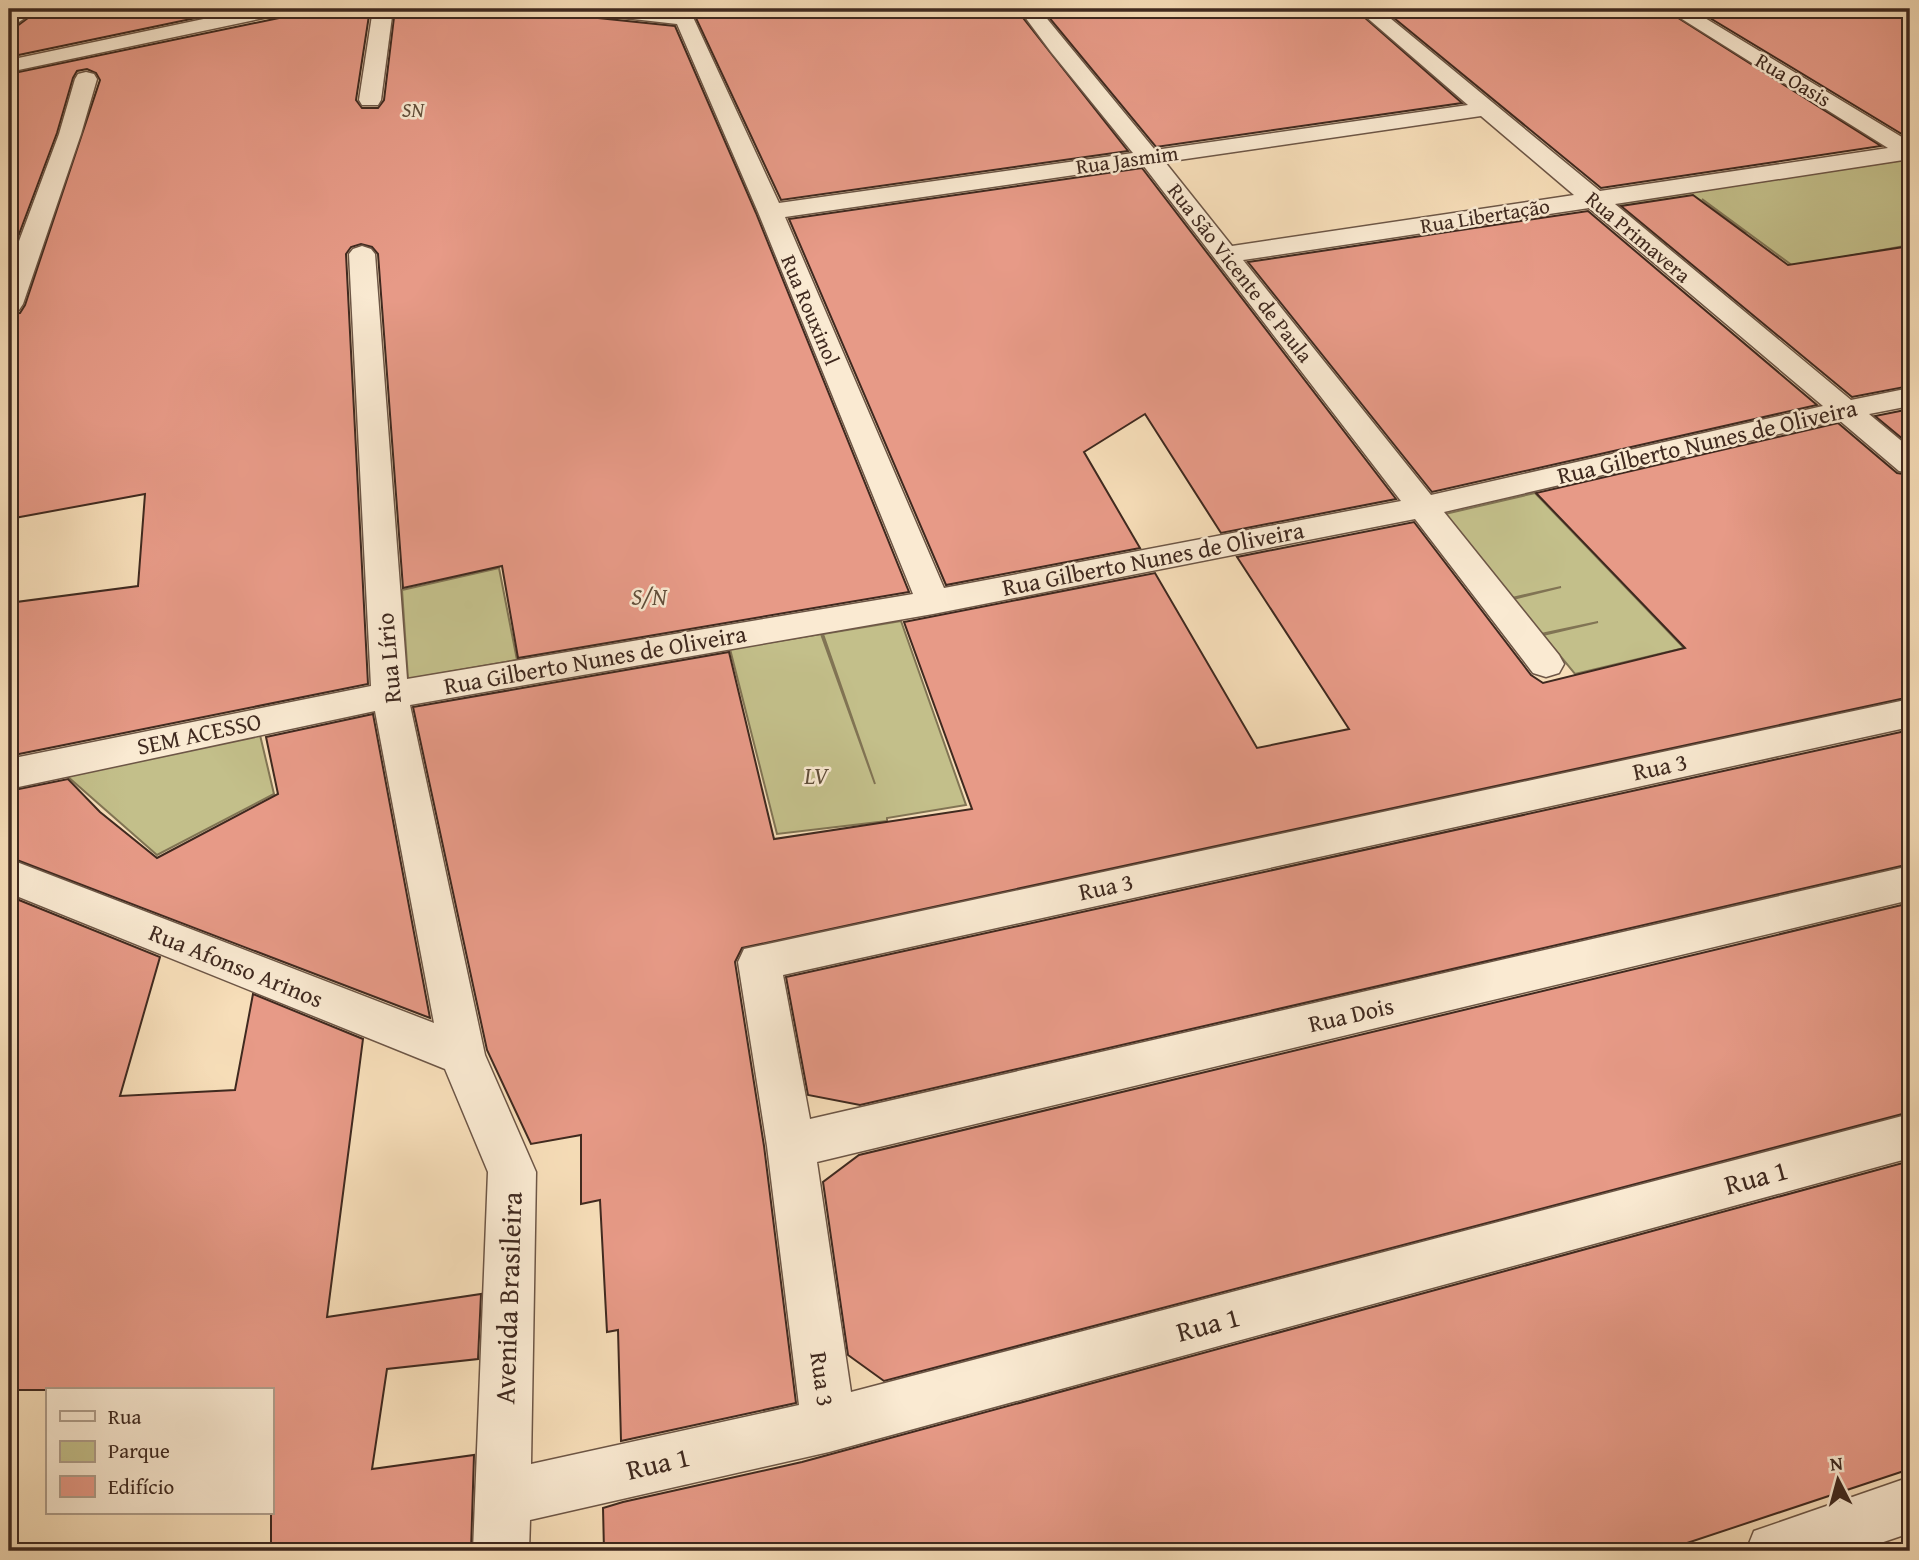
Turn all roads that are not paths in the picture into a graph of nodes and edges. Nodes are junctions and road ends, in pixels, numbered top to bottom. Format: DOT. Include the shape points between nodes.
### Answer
graph roads {
  1 [pos="28,9"];
  2 [pos="278,9"];
  3 [pos="383,9"];
  4 [pos="598,9"];
  5 [pos="1029,9"];
  6 [pos="1367,9"];
  7 [pos="1676,9"];
  8 [pos="9,20"];
  9 [pos="12,60"];
  10 [pos="86,79"];
  11 [pos="370,100"];
  12 [pos="1486,109"];
  13 [pos="1910,152"];
  14 [pos="1148,156"];
  15 [pos="1593,199"];
  16 [pos="769,212"];
  17 [pos="362,254"];
  18 [pos="1226,255"];
  19 [pos="9,304"];
  20 [pos="1910,397"];
  21 [pos="1843,410"];
  22 [pos="1910,464"];
  23 [pos="1422,507"];
  24 [pos="933,602"];
  25 [pos="1546,664"];
  26 [pos="390,695"];
  27 [pos="1910,713"];
  28 [pos="9,774"];
  29 [pos="9,876"];
  30 [pos="1910,883"];
  31 [pos="462,1055"];
  32 [pos="1910,1136"];
  33 [pos="791,1146"];
  34 [pos="829,1425"];
  35 [pos="502,1498"];
  36 [pos="1910,1505"];
  37 [pos="500,1551"];
  38 [pos="1774,1551"];
  1 -- 8 [label="street"];
  2 -- 9 [label="street"];
  3 -- 11 [label="street"];
  4 -- 16 [label="street, Rua Rouxinol" via="685,19"];
  5 -- 14 [label="street, Rua São Vicente de Paula"];
  6 -- 12 [label="street, Rua Primavera"];
  7 -- 13 [label="street, Rua Oasis"];
  10 -- 19 [label="street"];
  12 -- 14 [label="street, Rua Jasmim"];
  12 -- 15 [label="street, Rua Primavera"];
  13 -- 15 [label="street, Rua Libertação"];
  14 -- 16 [label="street, Rua Jasmim"];
  14 -- 18 [label="street, Rua São Vicente de Paula"];
  15 -- 18 [label="street, Rua Libertação"];
  15 -- 21 [label="street, Rua Primavera"];
  16 -- 24 [label="street, Rua Rouxinol"];
  17 -- 26 [label="street, Rua Lírio"];
  18 -- 23 [label="street, Rua São Vicente de Paula"];
  20 -- 21 [label="street, Rua Gilberto Nunes de Oliveira"];
  21 -- 22 [label="street, Rua Primavera"];
  21 -- 23 [label="street, Rua Gilberto Nunes de Oliveira"];
  23 -- 24 [label="street, Rua Gilberto Nunes de Oliveira"];
  23 -- 25 [label="street, Rua São Vicente de Paula"];
  24 -- 26 [label="street, Rua Gilberto Nunes de Oliveira"];
  26 -- 28 [label="street, SEM ACESSO"];
  26 -- 31 [label="street, Rua Lírio"];
  27 -- 33 [label="street, Rua 3" via="759,962"];
  29 -- 31 [label="street, Rua Afonso Arinos"];
  30 -- 33 [label="street, Rua Dois"];
  31 -- 35 [label="street, Avenida Brasileira" via="512,1172"];
  32 -- 34 [label="street, Rua 1"];
  33 -- 34 [label="street, Rua 3"];
  34 -- 35 [label="street, Rua 1"];
  35 -- 37 [label="street, Avenida Brasileira"];
  36 -- 38 [label="street"];
}
